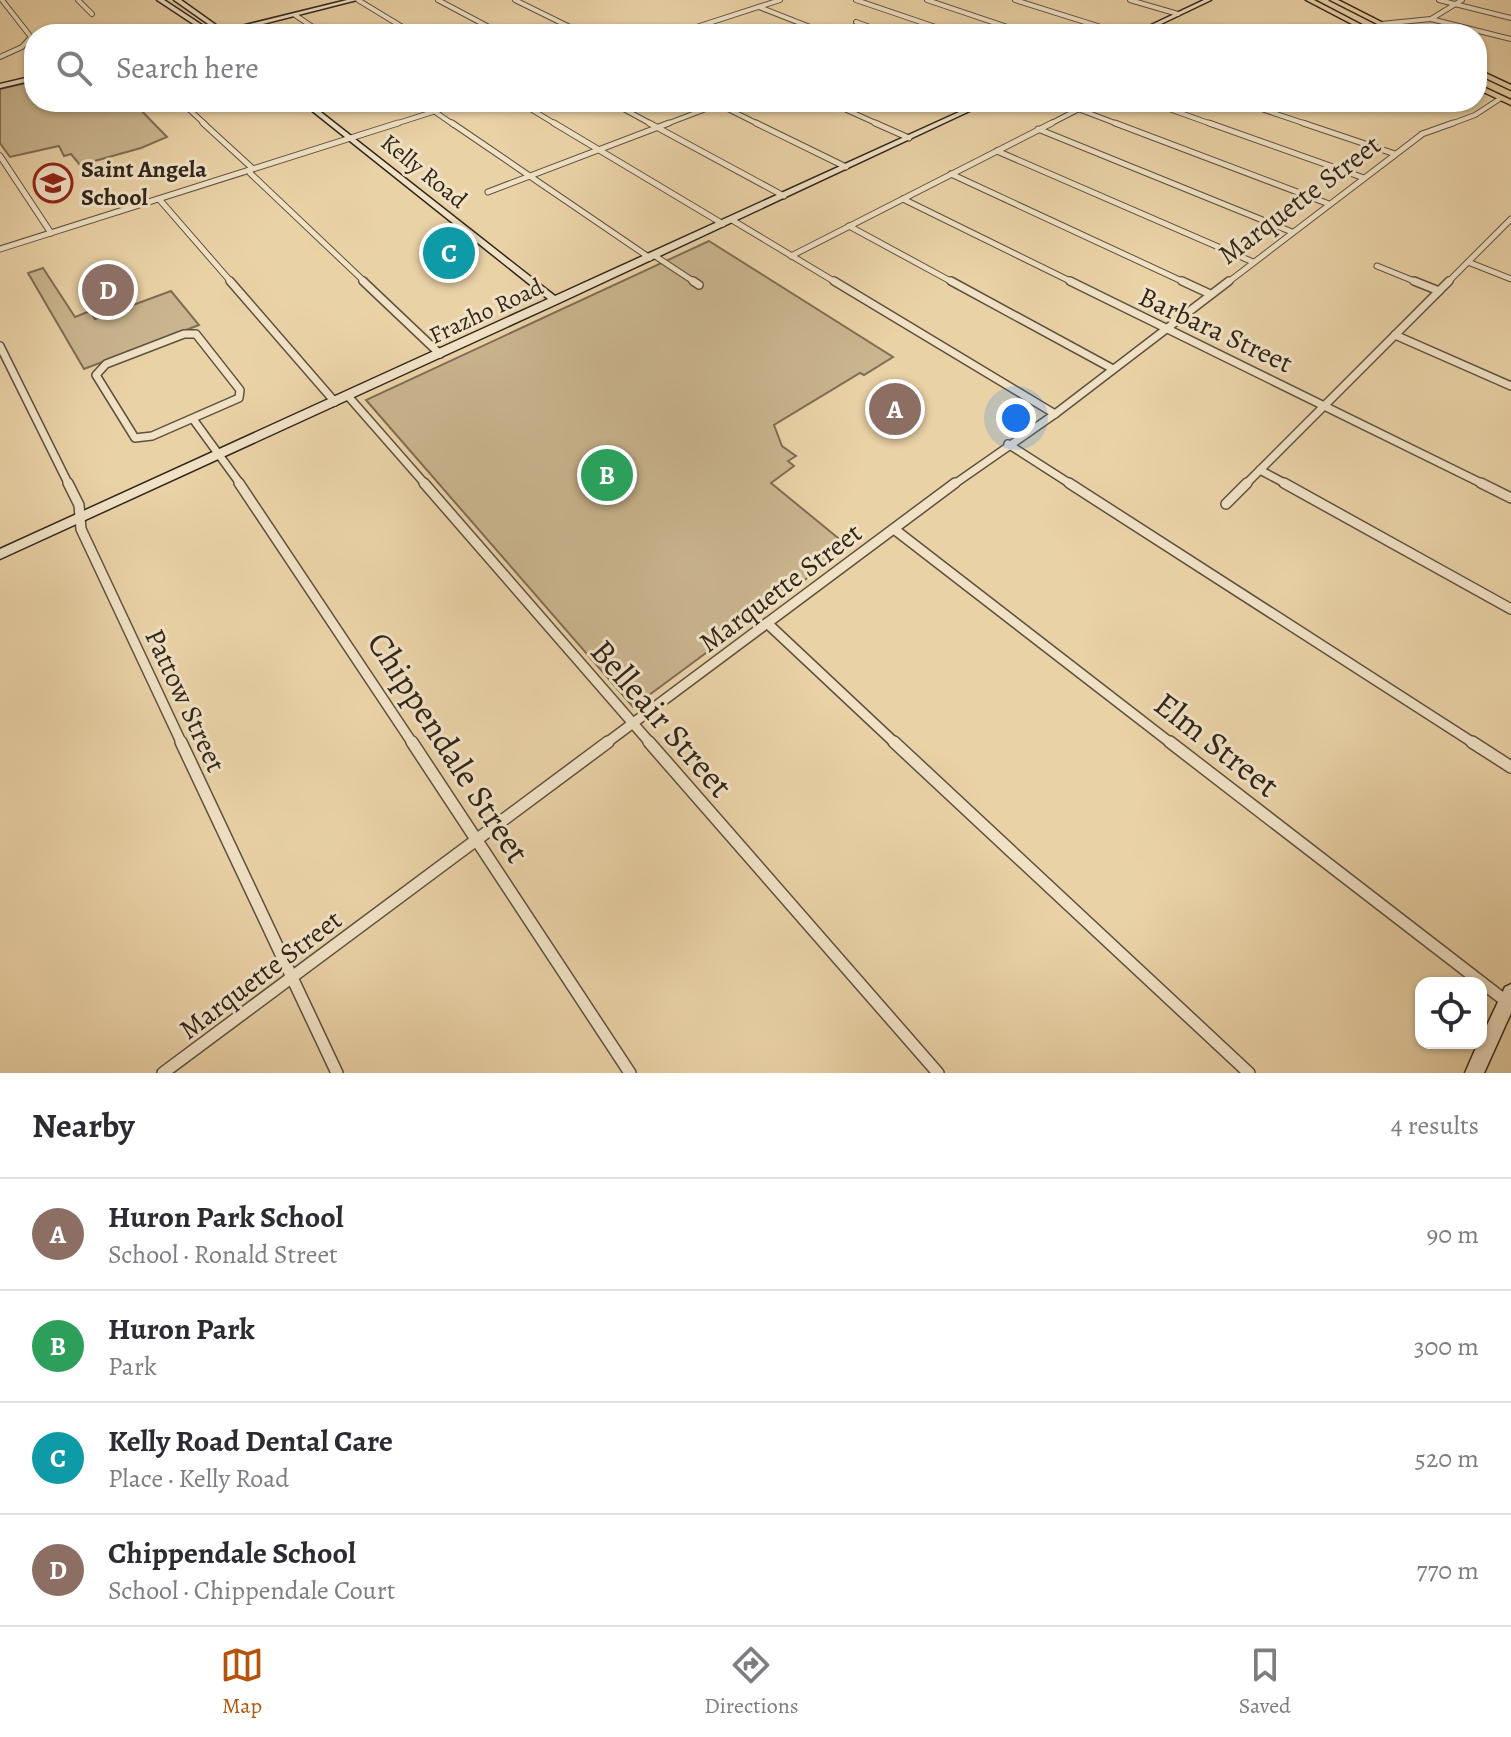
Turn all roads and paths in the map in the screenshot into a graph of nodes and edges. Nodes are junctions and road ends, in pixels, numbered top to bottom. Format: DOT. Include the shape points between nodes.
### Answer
graph roads {
  1 [pos="78,0"];
  2 [pos="160,0"];
  3 [pos="176,0"];
  4 [pos="356,0"];
  5 [pos="438,0"];
  6 [pos="515,0"];
  7 [pos="780,0"];
  8 [pos="860,0"];
  9 [pos="927,0"];
  10 [pos="1015,0"];
  11 [pos="1130,0"];
  12 [pos="1208,0"];
  13 [pos="1439,0"];
  14 [pos="1462,0"];
  15 [pos="2,1"];
  16 [pos="11,1"];
  17 [pos="1311,1"];
  18 [pos="1336,1"];
  19 [pos="338,2"];
  20 [pos="1455,4"];
  21 [pos="759,7"];
  22 [pos="171,8"];
  23 [pos="1358,12"];
  24 [pos="1334,13"];
  25 [pos="92,14"];
  26 [pos="1178,14"];
  27 [pos="198,15"];
  28 [pos="295,15"];
  29 [pos="1511,18"];
  30 [pos="1431,19"];
  31 [pos="856,22"];
  32 [pos="196,24"];
  33 [pos="211,24"];
  34 [pos="258,24"];
  35 [pos="308,24"];
  36 [pos="397,24"];
  37 [pos="483,24"];
  38 [pos="564,24"];
  39 [pos="706,24"];
  40 [pos="802,24"];
  41 [pos="862,24"];
  42 [pos="928,24"];
  43 [pos="998,24"];
  44 [pos="1091,24"];
  45 [pos="1156,24"];
  46 [pos="1356,24"];
  47 [pos="1381,24"];
  48 [pos="1451,24"];
  49 [pos="24,28"];
  50 [pos="1487,33"];
  51 [pos="1511,39"];
  52 [pos="24,45"];
  53 [pos="0,57"];
  54 [pos="1487,76"];
  55 [pos="24,80"];
  56 [pos="0,86"];
  57 [pos="1487,87"];
  58 [pos="1511,89"];
  59 [pos="1487,91"];
  60 [pos="1501,98"];
  61 [pos="1511,103"];
  62 [pos="1487,107"];
  63 [pos="191,112"];
  64 [pos="317,112"];
  65 [pos="431,112"];
  66 [pos="435,112"];
  67 [pos="536,112"];
  68 [pos="629,112"];
  69 [pos="696,112"];
  70 [pos="737,112"];
  71 [pos="851,112"];
  72 [pos="965,112"];
  73 [pos="1073,112"];
  74 [pos="1087,112"];
  75 [pos="1178,112"];
  76 [pos="1271,112"];
  77 [pos="1480,112"];
  78 [pos="657,127"];
  79 [pos="1038,129"];
  80 [pos="351,138"];
  81 [pos="909,138"];
  82 [pos="599,150"];
  83 [pos="997,151"];
  84 [pos="1395,154"];
  85 [pos="0,156"];
  86 [pos="846,167"];
  87 [pos="251,170"];
  88 [pos="951,174"];
  89 [pos="529,176"];
  90 [pos="1364,178"];
  91 [pos="488,192"];
  92 [pos="784,196"];
  93 [pos="159,199"];
  94 [pos="903,199"];
  95 [pos="1329,204"];
  96 [pos="1511,219"];
  97 [pos="727,222"];
  98 [pos="849,226"];
  99 [pos="1292,232"];
  100 [pos="51,233"];
  101 [pos="0,249"];
  102 [pos="791,256"];
  103 [pos="652,257"];
  104 [pos="1253,262"];
  105 [pos="1468,262"];
  106 [pos="1377,266"];
  107 [pos="1511,279"];
  108 [pos="699,285"];
  109 [pos="1439,291"];
  110 [pos="1210,294"];
  111 [pos="556,301"];
  112 [pos="1166,328"];
  113 [pos="1395,335"];
  114 [pos="0,346"];
  115 [pos="440,354"];
  116 [pos="1113,369"];
  117 [pos="1511,386"];
  118 [pos="348,396"];
  119 [pos="335,402"];
  120 [pos="1325,405"];
  121 [pos="1055,414"];
  122 [pos="193,419"];
  123 [pos="1008,444"];
  124 [pos="219,455"];
  125 [pos="1260,470"];
  126 [pos="1511,498"];
  127 [pos="1226,504"];
  128 [pos="80,518"];
  129 [pos="894,529"];
  130 [pos="0,554"];
  131 [pos="1511,609"];
  132 [pos="767,623"];
  133 [pos="632,725"];
  134 [pos="1511,767"];
  135 [pos="477,840"];
  136 [pos="292,978"];
  137 [pos="1509,998"];
  138 [pos="163,1073"];
  139 [pos="337,1073"];
  140 [pos="630,1073"];
  141 [pos="938,1073"];
  142 [pos="1249,1073"];
  143 [pos="1474,1073"];
  1 -- 25 [label="street"];
  2 -- 22 [label="street"];
  3 -- 27 [label="street"];
  4 -- 19 [label="street"];
  4 -- 36 [label="street"];
  5 -- 37 [label="street"];
  6 -- 38 [label="street"];
  7 -- 21 [label="street"];
  8 -- 42 [label="street"];
  9 -- 43 [label="street"];
  10 -- 44 [label="street"];
  11 -- 26 [label="street"];
  12 -- 26 [label="street"];
  13 -- 20 [label="street"];
  14 -- 20 [label="street"];
  15 -- 16 [label="street"];
  15 -- 49 [label="street"];
  17 -- 18 [label="main road"];
  17 -- 24 [label="main road"];
  18 -- 23 [label="main road"];
  19 -- 28 [label="street"];
  20 -- 29 [label="street"];
  20 -- 30 [label="street"];
  21 -- 39 [label="street"];
  21 -- 40 [label="street"];
  22 -- 27 [label="street"];
  22 -- 32 [label="street"];
  23 -- 24 [label="main road"];
  23 -- 47 [label="main road"];
  24 -- 46 [label="main road"];
  26 -- 45 [label="street"];
  27 -- 33 [label="street"];
  28 -- 34 [label="street"];
  28 -- 35 [label="street"];
  30 -- 47 [label="street"];
  30 -- 48 [label="street"];
  31 -- 41 [label="street"];
  50 -- 51 [label="street"];
  52 -- 53 [label="street"];
  54 -- 58 [label="main road"];
  55 -- 56 [label="street"];
  57 -- 58 [label="main road"];
  59 -- 60 [label="main road"];
  60 -- 61 [label="main road"];
  60 -- 62 [label="street, Marquette Street"];
  63 -- 87 [label="street"];
  64 -- 80 [label="street, Kelly Road"];
  65 -- 80 [label="street"];
  66 -- 89 [label="street"];
  67 -- 82 [label="street"];
  68 -- 78 [label="street"];
  69 -- 78 [label="street"];
  70 -- 86 [label="street"];
  71 -- 81 [label="street"];
  72 -- 81 [label="street, Frazho Road"];
  73 -- 79 [label="street"];
  74 -- 95 [label="street"];
  75 -- 90 [label="street"];
  76 -- 84 [label="street"];
  77 -- 84 [label="street, Marquette Street" via="1422,134"];
  78 -- 82 [label="street"];
  78 -- 92 [label="street"];
  79 -- 83 [label="street"];
  79 -- 99 [label="street"];
  80 -- 87 [label="street"];
  80 -- 111 [label="street, Kelly Road"];
  81 -- 86 [label="street, Frazho Road"];
  82 -- 89 [label="street"];
  82 -- 97 [label="street"];
  83 -- 88 [label="street"];
  83 -- 104 [label="street"];
  84 -- 90 [label="street, Marquette Street"];
  85 -- 100 [label="street"];
  86 -- 92 [label="street, Frazho Road"];
  87 -- 93 [label="street"];
  87 -- 115 [label="street"];
  88 -- 94 [label="street"];
  88 -- 110 [label="street"];
  89 -- 91 [label="street"];
  89 -- 103 [label="street"];
  90 -- 95 [label="street, Marquette Street"];
  92 -- 97 [label="street, Frazho Road"];
  93 -- 100 [label="street"];
  93 -- 119 [label="street"];
  94 -- 98 [label="street"];
  94 -- 112 [label="street, Barbara Street"];
  95 -- 99 [label="street, Marquette Street"];
  96 -- 105 [label="street"];
  97 -- 102 [label="street"];
  97 -- 103 [label="street, Frazho Road"];
  98 -- 102 [label="street"];
  98 -- 116 [label="street"];
  99 -- 104 [label="street, Marquette Street"];
  100 -- 101 [label="street"];
  102 -- 121 [label="street"];
  103 -- 108 [label="street"];
  103 -- 111 [label="street, Frazho Road"];
  104 -- 110 [label="street, Marquette Street"];
  105 -- 107 [label="street"];
  105 -- 109 [label="street"];
  106 -- 109 [label="street"];
  109 -- 113 [label="street"];
  110 -- 112 [label="street, Marquette Street"];
  111 -- 115 [label="street, Frazho Road"];
  112 -- 116 [label="street, Marquette Street"];
  112 -- 120 [label="street, Barbara Street"];
  113 -- 117 [label="street"];
  113 -- 120 [label="street"];
  114 -- 128 [label="street, Pattow Street" via="79,505"];
  115 -- 118 [label="street, Frazho Road"];
  116 -- 121 [label="street, Marquette Street"];
  118 -- 119 [label="street, Frazho Road"];
  118 -- 133 [label="street, Belleair Street"];
  119 -- 124 [label="street, Frazho Road"];
  120 -- 125 [label="street"];
  120 -- 126 [label="street, Barbara Street"];
  121 -- 123 [label="street, Marquette Street"];
  122 -- 122 [label="street" via="239,398 240,390 196,334 113,361 96,375 135,438"];
  122 -- 124 [label="street, Chippendale Street"];
  123 -- 129 [label="street, Marquette Street"];
  123 -- 134 [label="street"];
  124 -- 128 [label="street, Frazho Road"];
  124 -- 135 [label="street, Chippendale Street"];
  125 -- 127 [label="street"];
  125 -- 131 [label="street"];
  128 -- 130 [label="street, Frazho Road"];
  128 -- 136 [label="street, Pattow Street"];
  129 -- 132 [label="street, Marquette Street"];
  129 -- 137 [label="street, Elm Street"];
  132 -- 133 [label="street, Marquette Street"];
  132 -- 142 [label="street"];
  133 -- 135 [label="street, Marquette Street"];
  133 -- 141 [label="street, Belleair Street"];
  135 -- 136 [label="street, Marquette Street"];
  135 -- 140 [label="street, Chippendale Street"];
  136 -- 138 [label="street, Marquette Street"];
  136 -- 139 [label="street, Pattow Street"];
  137 -- 143 [label="street"];
}
